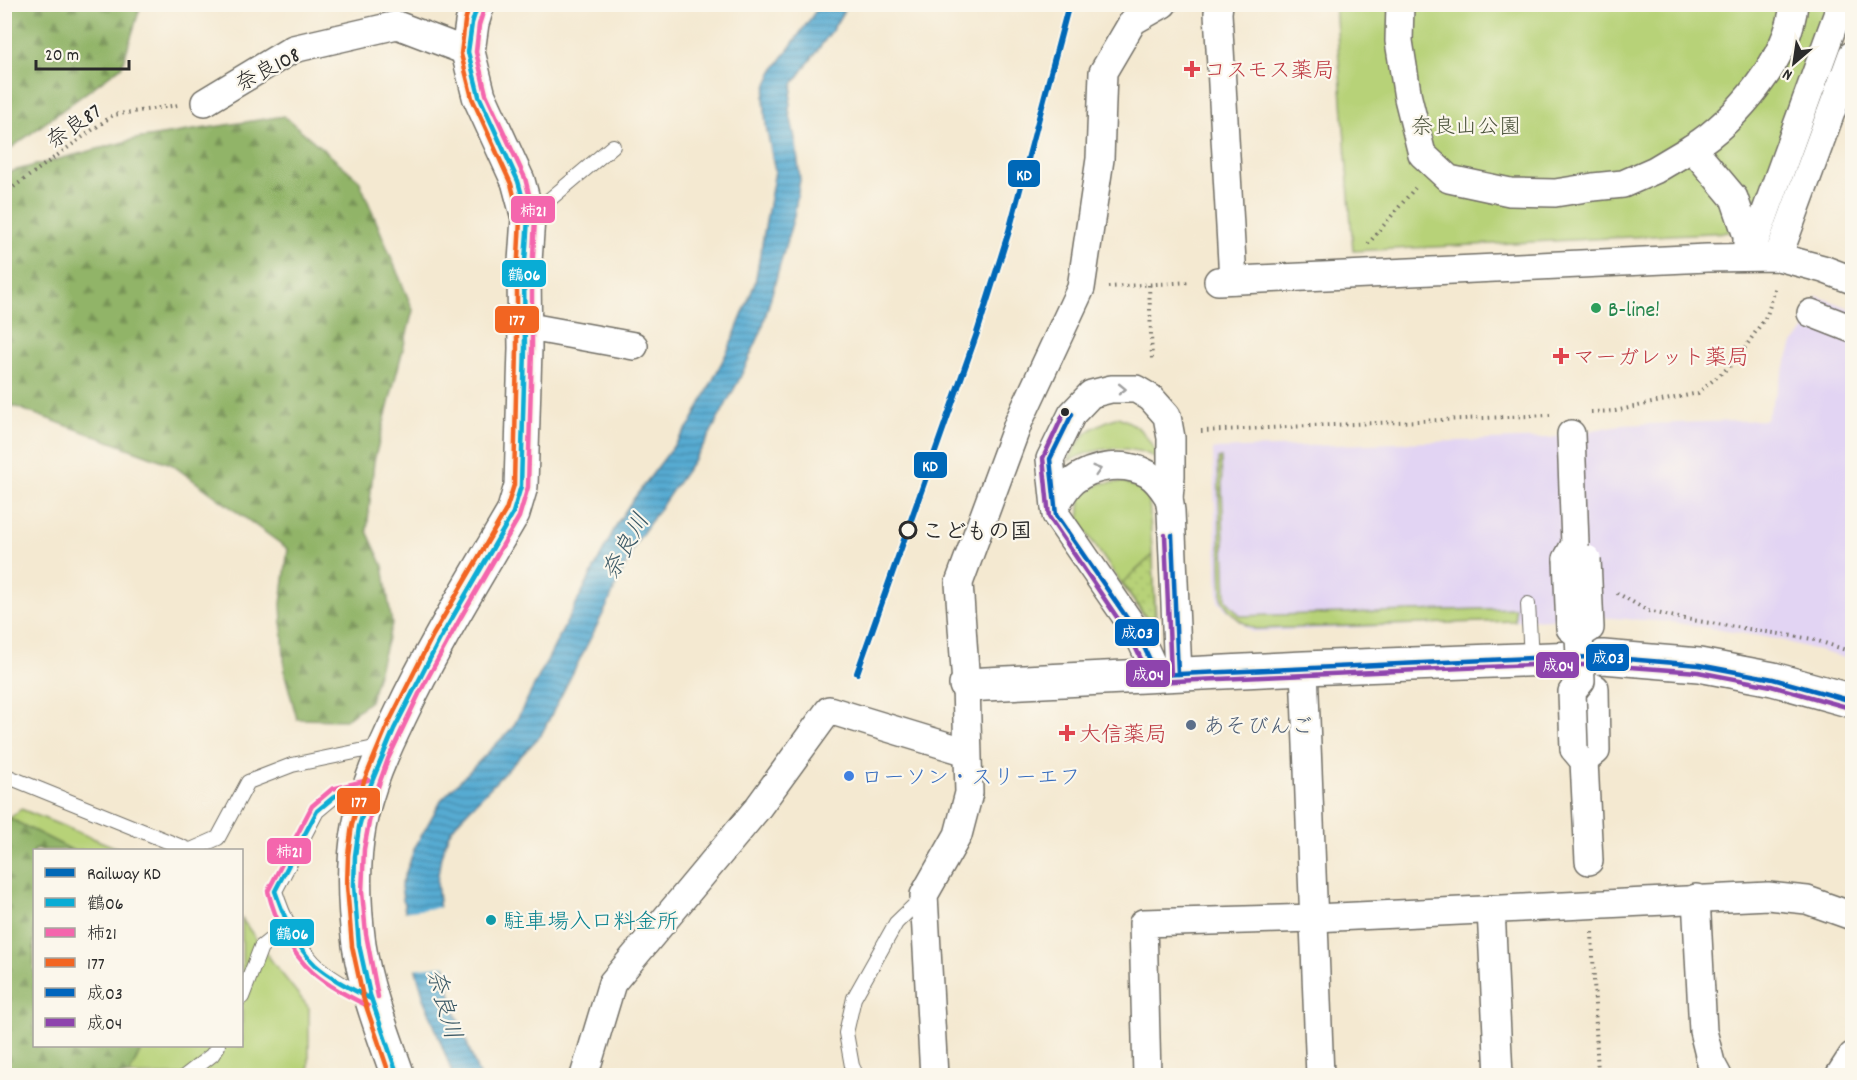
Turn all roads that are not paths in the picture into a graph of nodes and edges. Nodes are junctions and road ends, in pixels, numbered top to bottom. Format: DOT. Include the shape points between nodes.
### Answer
graph roads {
  1 [pos="478,4"];
  2 [pos="1163,4"];
  3 [pos="1219,4"];
  4 [pos="1400,4"];
  5 [pos="1794,4"];
  6 [pos="1841,4"];
  7 [pos="468,52"];
  8 [pos="1852,55"];
  9 [pos="206,102"];
  10 [pos="613,146"];
  11 [pos="1692,148"];
  12 [pos="528,218"];
  13 [pos="1782,258"];
  14 [pos="1852,280"];
  15 [pos="1811,313"];
  16 [pos="524,326"];
  17 [pos="1852,329"];
  18 [pos="634,346"];
  19 [pos="1571,420"];
  20 [pos="1169,498"];
  21 [pos="1055,507"];
  22 [pos="1528,604"];
  23 [pos="1531,658"];
  24 [pos="1304,668"];
  25 [pos="1168,675"];
  26 [pos="966,685"];
  27 [pos="1852,701"];
  28 [pos="386,746"];
  29 [pos="967,752"];
  30 [pos="4,775"];
  31 [pos="370,788"];
  32 [pos="188,849"];
  33 [pos="192,849"];
  34 [pos="1589,861"];
  35 [pos="924,896"];
  36 [pos="1696,898"];
  37 [pos="1491,909"];
  38 [pos="1852,916"];
  39 [pos="1315,918"];
  40 [pos="289,924"];
  41 [pos="243,994"];
  42 [pos="371,999"];
  43 [pos="217,1047"];
  44 [pos="1852,1056"];
  45 [pos="185,1076"];
  46 [pos="398,1076"];
  47 [pos="584,1076"];
  48 [pos="857,1076"];
  49 [pos="934,1076"];
  50 [pos="1147,1076"];
  51 [pos="1320,1076"];
  52 [pos="1498,1076"];
  53 [pos="1718,1076"];
  54 [pos="1839,1076"];
  1 -- 7 [label="main road"];
  2 -- 26 [label="street" via="1133,21 1103,72 1100,159 1081,288 1019,421 959,583"];
  3 -- 13 [label="street" via="1225,280"];
  4 -- 11 [label="street" via="1399,41 1407,98 1422,154 1449,179 1510,192 1555,193 1623,184"];
  5 -- 11 [label="street" via="1784,39 1760,84 1726,122"];
  6 -- 11 [label="street" via="1750,244 1734,198"];
  7 -- 9 [label="street, 奈良108" via="397,25 293,49"];
  7 -- 12 [label="main road" via="479,96 518,181"];
  8 -- 13 [label="street"];
  10 -- 12 [label="lane"];
  12 -- 16 [label="main road"];
  13 -- 14 [label="street"];
  15 -- 17 [label="street"];
  16 -- 18 [label="street"];
  16 -- 28 [label="main road" via="521,486 513,513 417,681"];
  19 -- 34 [label="street, bridge" via="1576,554 1570,628 1579,635 1581,681 1572,692 1585,753"];
  21 -- 20 [label="street, one-way" via="1072,482 1105,467 1130,466 1148,474"];
  21 -- 20 [label="street, one-way" via="1050,459 1072,414 1091,394 1111,388 1136,389 1151,398 1167,416"];
  20 -- 25 [label="street" via="1172,519"];
  21 -- 25 [label="street" via="1056,515"];
  22 -- 23 [label="lane"];
  23 -- 24 [label="main road"];
  23 -- 27 [label="main road" via="1603,657 1699,665 1773,679"];
  24 -- 25 [label="main road"];
  24 -- 39 [label="street"];
  25 -- 26 [label="main road"];
  26 -- 29 [label="street"];
  28 -- 31 [label="main road"];
  28 -- 33 [label="lane" via="292,765 248,782 218,838"];
  29 -- 35 [label="street" via="969,793 958,835"];
  29 -- 47 [label="street" via="829,710 757,809 612,983"];
  30 -- 32 [label="lane"];
  31 -- 40 [label="lane" via="335,796 316,811 275,891"];
  31 -- 42 [label="main road" via="359,826 355,899 359,945"];
  35 -- 48 [label="lane" via="896,922 854,998 846,1033"];
  35 -- 49 [label="street"];
  36 -- 37 [label="street"];
  36 -- 38 [label="street" via="1768,896 1807,900"];
  36 -- 53 [label="street" via="1703,1031"];
  37 -- 39 [label="street"];
  37 -- 52 [label="street"];
  39 -- 50 [label="street" via="1143,923"];
  39 -- 51 [label="street"];
  40 -- 41 [label="lane" via="261,947"];
  40 -- 42 [label="lane" via="310,958 342,985"];
  42 -- 46 [label="main road"];
  43 -- 45 [label="lane"];
  44 -- 54 [label="street"];
}
